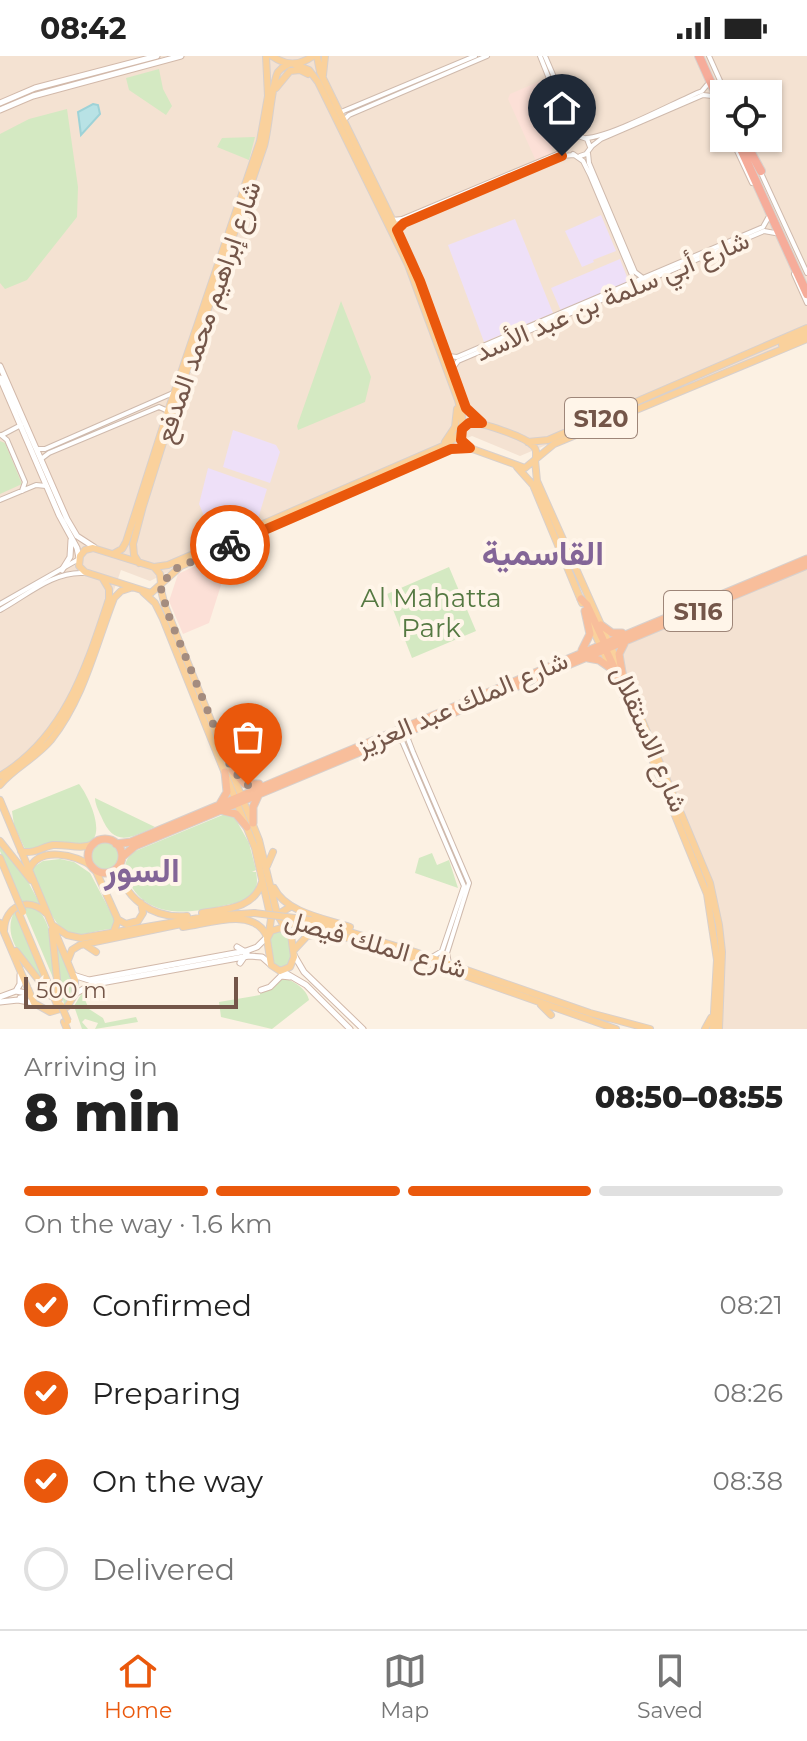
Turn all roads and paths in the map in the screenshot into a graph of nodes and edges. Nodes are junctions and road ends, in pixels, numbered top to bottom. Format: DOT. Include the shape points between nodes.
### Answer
graph roads {
  1 [pos="157,56"];
  2 [pos="181,56"];
  3 [pos="267,56"];
  4 [pos="315,56"];
  5 [pos="325,56"];
  6 [pos="475,56"];
  7 [pos="487,56"];
  8 [pos="542,56"];
  9 [pos="702,59"];
  10 [pos="142,60"];
  11 [pos="291,64"];
  12 [pos="125,71"];
  13 [pos="711,80"];
  14 [pos="715,80"];
  15 [pos="707,85"];
  16 [pos="323,86"];
  17 [pos="710,92"];
  18 [pos="274,93"];
  19 [pos="696,93"];
  20 [pos="710,95"];
  21 [pos="379,97"];
  22 [pos="689,101"];
  23 [pos="374,104"];
  24 [pos="1,105"];
  25 [pos="338,111"];
  26 [pos="343,122"];
  27 [pos="584,137"];
  28 [pos="572,142"];
  29 [pos="589,150"];
  30 [pos="744,152"];
  31 [pos="576,155"];
  32 [pos="242,164"];
  33 [pos="251,167"];
  34 [pos="755,175"];
  35 [pos="249,189"];
  36 [pos="424,210"];
  37 [pos="420,216"];
  38 [pos="768,218"];
  39 [pos="392,220"];
  40 [pos="397,230"];
  41 [pos="775,233"];
  42 [pos="745,235"];
  43 [pos="740,242"];
  44 [pos="619,244"];
  45 [pos="629,256"];
  46 [pos="807,273"];
  47 [pos="645,278"];
  48 [pos="631,284"];
  49 [pos="807,284"];
  50 [pos="807,294"];
  51 [pos="807,303"];
  52 [pos="807,320"];
  53 [pos="797,333"];
  54 [pos="807,336"];
  55 [pos="474,353"];
  56 [pos="446,358"];
  57 [pos="755,360"];
  58 [pos="0,366"];
  59 [pos="452,369"];
  60 [pos="0,378"];
  61 [pos="174,391"];
  62 [pos="458,400"];
  63 [pos="146,406"];
  64 [pos="168,411"];
  65 [pos="138,415"];
  66 [pos="482,423"];
  67 [pos="21,425"];
  68 [pos="462,430"];
  69 [pos="0,435"];
  70 [pos="70,439"];
  71 [pos="159,439"];
  72 [pos="528,442"];
  73 [pos="439,447"];
  74 [pos="470,448"];
  75 [pos="34,449"];
  76 [pos="56,450"];
  77 [pos="159,456"];
  78 [pos="416,457"];
  79 [pos="536,459"];
  80 [pos="42,460"];
  81 [pos="517,467"];
  82 [pos="408,468"];
  83 [pos="541,477"];
  84 [pos="47,486"];
  85 [pos="538,489"];
  86 [pos="22,491"];
  87 [pos="2,498"];
  88 [pos="534,499"];
  89 [pos="257,526"];
  90 [pos="69,535"];
  91 [pos="240,540"];
  92 [pos="559,540"];
  93 [pos="97,549"];
  94 [pos="113,554"];
  95 [pos="79,558"];
  96 [pos="807,562"];
  97 [pos="139,563"];
  98 [pos="154,567"];
  99 [pos="62,570"];
  100 [pos="87,573"];
  101 [pos="174,578"];
  102 [pos="103,579"];
  103 [pos="34,584"];
  104 [pos="161,584"];
  105 [pos="131,588"];
  106 [pos="31,591"];
  107 [pos="143,592"];
  108 [pos="581,599"];
  109 [pos="0,607"];
  110 [pos="585,611"];
  111 [pos="102,618"];
  112 [pos="601,625"];
  113 [pos="103,629"];
  114 [pos="634,637"];
  115 [pos="605,646"];
  116 [pos="576,655"];
  117 [pos="586,657"];
  118 [pos="609,667"];
  119 [pos="625,674"];
  120 [pos="635,705"];
  121 [pos="430,720"];
  122 [pos="413,730"];
  123 [pos="392,739"];
  124 [pos="225,743"];
  125 [pos="405,746"];
  126 [pos="224,752"];
  127 [pos="413,752"];
  128 [pos="652,752"];
  129 [pos="345,756"];
  130 [pos="21,762"];
  131 [pos="228,771"];
  132 [pos="15,772"];
  133 [pos="302,774"];
  134 [pos="2,775"];
  135 [pos="269,784"];
  136 [pos="0,785"];
  137 [pos="258,796"];
  138 [pos="240,799"];
  139 [pos="0,800"];
  140 [pos="221,807"];
  141 [pos="250,825"];
  142 [pos="0,841"];
  143 [pos="94,844"];
  144 [pos="116,844"];
  145 [pos="261,846"];
  146 [pos="691,849"];
  147 [pos="21,851"];
  148 [pos="33,852"];
  149 [pos="0,858"];
  150 [pos="121,860"];
  151 [pos="35,861"];
  152 [pos="267,866"];
  153 [pos="0,867"];
  154 [pos="94,868"];
  155 [pos="29,870"];
  156 [pos="266,876"];
  157 [pos="35,886"];
  158 [pos="16,902"];
  159 [pos="141,903"];
  160 [pos="458,904"];
  161 [pos="303,909"];
  162 [pos="204,913"];
  163 [pos="253,914"];
  164 [pos="169,916"];
  165 [pos="715,918"];
  166 [pos="49,919"];
  167 [pos="117,919"];
  168 [pos="184,920"];
  169 [pos="311,922"];
  170 [pos="457,922"];
  171 [pos="0,923"];
  172 [pos="176,926"];
  173 [pos="114,931"];
  174 [pos="287,931"];
  175 [pos="449,931"];
  176 [pos="4,933"];
  177 [pos="332,933"];
  178 [pos="268,935"];
  179 [pos="90,936"];
  180 [pos="340,936"];
  181 [pos="8,942"];
  182 [pos="345,943"];
  183 [pos="82,945"];
  184 [pos="237,947"];
  185 [pos="449,947"];
  186 [pos="711,951"];
  187 [pos="96,952"];
  188 [pos="415,952"];
  189 [pos="246,953"];
  190 [pos="294,953"];
  191 [pos="406,956"];
  192 [pos="431,958"];
  193 [pos="717,960"];
  194 [pos="418,961"];
  195 [pos="67,962"];
  196 [pos="240,963"];
  197 [pos="271,965"];
  198 [pos="408,965"];
  199 [pos="450,965"];
  200 [pos="19,966"];
  201 [pos="443,970"];
  202 [pos="282,971"];
  203 [pos="98,973"];
  204 [pos="73,974"];
  205 [pos="449,979"];
  206 [pos="92,982"];
  207 [pos="306,985"];
  208 [pos="100,989"];
  209 [pos="261,990"];
  210 [pos="16,991"];
  211 [pos="75,994"];
  212 [pos="0,1000"];
  213 [pos="16,1000"];
  214 [pos="34,1003"];
  215 [pos="58,1003"];
  216 [pos="538,1003"];
  217 [pos="715,1003"];
  218 [pos="551,1015"];
  219 [pos="581,1018"];
  220 [pos="720,1019"];
  221 [pos="570,1021"];
  222 [pos="69,1029"];
  223 [pos="350,1029"];
  224 [pos="363,1029"];
  225 [pos="616,1029"];
  226 [pos="650,1029"];
  227 [pos="705,1029"];
  228 [pos="716,1029"];
  229 [pos="728,1029"];
  1 -- 10 [label="main road"];
  2 -- 12 [label="main road"];
  3 -- 11 [label="main road"];
  3 -- 33 [label="main road, شارع إبراهيم محمد المدفع" via="263,130"];
  4 -- 11 [label="main road"];
  4 -- 16 [label="main road"];
  5 -- 16 [label="main road"];
  6 -- 21 [label="street"];
  7 -- 23 [label="street"];
  8 -- 27 [label="street"];
  8 -- 28 [label="street"];
  9 -- 13 [label="highway"];
  9 -- 14 [label="highway"];
  9 -- 15 [label="street"];
  10 -- 12 [label="main road"];
  10 -- 24 [label="main road" via="35,88"];
  11 -- 16 [label="main road" via="309,70"];
  11 -- 18 [label="main road, شارع إبراهيم محمد المدفع" via="278,72"];
  12 -- 24 [label="main road"];
  15 -- 17 [label="street"];
  15 -- 19 [label="street"];
  16 -- 18 [label="main road" via="295,70 282,77"];
  16 -- 25 [label="main road"];
  16 -- 56 [label="main road" via="404,255"];
  18 -- 35 [label="main road, شارع إبراهيم محمد المدفع" via="264,158"];
  19 -- 22 [label="street"];
  19 -- 27 [label="street" via="596,137"];
  20 -- 22 [label="street"];
  21 -- 23 [label="street"];
  21 -- 25 [label="street"];
  22 -- 29 [label="street" via="599,140"];
  23 -- 26 [label="street"];
  25 -- 26 [label="main road"];
  26 -- 39 [label="main road"];
  27 -- 28 [label="street"];
  27 -- 29 [label="street"];
  28 -- 31 [label="street"];
  28 -- 36 [label="street" via="562,152"];
  29 -- 31 [label="street"];
  29 -- 45 [label="street" via="589,163"];
  30 -- 34 [label="highway"];
  31 -- 37 [label="street" via="562,156"];
  31 -- 44 [label="street" via="585,164"];
  32 -- 33 [label="main road"];
  33 -- 35 [label="main road"];
  33 -- 61 [label="main road, شارع إبراهيم محمد المدفع"];
  34 -- 38 [label="street"];
  34 -- 46 [label="street"];
  34 -- 49 [label="highway"];
  34 -- 50 [label="highway"];
  35 -- 77 [label="main road, شارع إبراهيم محمد المدفع"];
  36 -- 37 [label="street"];
  36 -- 39 [label="street"];
  37 -- 40 [label="street"];
  38 -- 41 [label="street"];
  38 -- 42 [label="street, شارع أبي سلمة بن عبد الأسد" via="763,227"];
  39 -- 40 [label="main road"];
  40 -- 56 [label="main road"];
  41 -- 43 [label="street, شارع أبي سلمة بن عبد الأسد" via="764,231"];
  41 -- 51 [label="street"];
  42 -- 43 [label="street"];
  42 -- 47 [label="street, شارع أبي سلمة بن عبد الأسد"];
  43 -- 55 [label="street, شارع أبي سلمة بن عبد الأسد"];
  44 -- 45 [label="street"];
  44 -- 48 [label="street"];
  45 -- 47 [label="street" via="636,273"];
  47 -- 48 [label="street, شارع أبي سلمة بن عبد الأسد"];
  48 -- 55 [label="street, شارع أبي سلمة بن عبد الأسد"];
  52 -- 53 [label="main road"];
  53 -- 54 [label="main road, S120"];
  53 -- 72 [label="main road, S120" via="548,440"];
  54 -- 57 [label="main road, S120"];
  54 -- 57 [label="main road"];
  55 -- 56 [label="street, شارع أبي سلمة بن عبد الأسد"];
  55 -- 59 [label="street, شارع أبي سلمة بن عبد الأسد"];
  56 -- 59 [label="main road"];
  56 -- 62 [label="main road"];
  57 -- 79 [label="main road, S120" via="554,444"];
  58 -- 75 [label="main road"];
  59 -- 66 [label="main road" via="466,408"];
  60 -- 67 [label="main road"];
  61 -- 63 [label="street"];
  61 -- 64 [label="main road, شارع إبراهيم محمد المدفع"];
  62 -- 68 [label="main road"];
  62 -- 73 [label="main road" via="455,427"];
  63 -- 65 [label="street"];
  63 -- 70 [label="street"];
  64 -- 65 [label="street" via="160,406"];
  64 -- 71 [label="main road, شارع إبراهيم محمد المدفع"];
  65 -- 76 [label="street"];
  66 -- 68 [label="main road" via="469,423"];
  66 -- 72 [label="main road"];
  67 -- 69 [label="street"];
  67 -- 75 [label="main road"];
  68 -- 73 [label="main road"];
  68 -- 74 [label="main road" via="463,443"];
  69 -- 86 [label="street" via="25,482"];
  70 -- 75 [label="street"];
  70 -- 76 [label="street"];
  71 -- 77 [label="main road"];
  71 -- 94 [label="main road, شارع إبراهيم محمد المدفع" via="126,542"];
  72 -- 79 [label="main road, شارع الاستقلال"];
  73 -- 78 [label="main road"];
  74 -- 81 [label="main road"];
  74 -- 82 [label="main road" via="451,449"];
  75 -- 80 [label="main road"];
  75 -- 84 [label="main road"];
  76 -- 80 [label="street"];
  77 -- 97 [label="main road, شارع إبراهيم محمد المدفع" via="133,542"];
  78 -- 82 [label="main road"];
  78 -- 89 [label="main road"];
  79 -- 81 [label="main road"];
  79 -- 85 [label="main road, شارع الاستقلال"];
  80 -- 93 [label="main road" via="74,532"];
  81 -- 85 [label="main road, شارع الاستقلال"];
  82 -- 91 [label="main road"];
  83 -- 85 [label="main road"];
  84 -- 86 [label="street"];
  84 -- 90 [label="main road"];
  85 -- 88 [label="main road"];
  85 -- 92 [label="main road, شارع الاستقلال"];
  85 -- 92 [label="main road, شارع الاستقلال" via="551,508"];
  86 -- 87 [label="street"];
  89 -- 91 [label="main road"];
  89 -- 98 [label="main road"];
  90 -- 95 [label="main road"];
  90 -- 99 [label="main road" via="71,554"];
  91 -- 104 [label="main road" via="181,566"];
  92 -- 108 [label="main road, شارع الاستقلال"];
  92 -- 112 [label="main road, شارع الاستقلال"];
  93 -- 94 [label="main road"];
  93 -- 95 [label="main road" via="85,550"];
  94 -- 97 [label="main road"];
  95 -- 99 [label="street"];
  95 -- 100 [label="main road"];
  96 -- 114 [label="highway, شارع الملك عبد العزيز / S116" via="673,612"];
  96 -- 114 [label="highway, شارع الملك عبد العزيز / S116" via="790,576"];
  97 -- 98 [label="main road"];
  98 -- 104 [label="main road"];
  99 -- 103 [label="street"];
  100 -- 102 [label="main road"];
  100 -- 106 [label="street" via="68,574"];
  101 -- 104 [label="main road"];
  102 -- 105 [label="main road"];
  102 -- 111 [label="main road" via="110,593"];
  103 -- 106 [label="street"];
  103 -- 109 [label="street"];
  104 -- 107 [label="main road" via="153,592"];
  104 -- 126 [label="main road"];
  105 -- 107 [label="main road"];
  105 -- 113 [label="main road" via="116,596"];
  106 -- 109 [label="street"];
  107 -- 131 [label="main road" via="160,611"];
  108 -- 110 [label="main road, شارع الاستقلال"];
  108 -- 115 [label="highway"];
  110 -- 115 [label="main road, شارع الاستقلال"];
  110 -- 116 [label="highway" via="590,637"];
  111 -- 113 [label="main road"];
  111 -- 130 [label="main road" via="69,704 48,736"];
  112 -- 114 [label="highway"];
  112 -- 115 [label="main road, شارع الاستقلال"];
  113 -- 132 [label="main road" via="70,714 42,750"];
  114 -- 115 [label="highway, شارع الملك عبد العزيز / S116"];
  114 -- 119 [label="highway" via="619,652"];
  115 -- 116 [label="highway, شارع الملك عبد العزيز"];
  115 -- 117 [label="highway, شارع الملك عبد العزيز"];
  115 -- 118 [label="main road, شارع الاستقلال"];
  115 -- 119 [label="main road, شارع الاستقلال"];
  115 -- 120 [label="highway"];
  116 -- 121 [label="highway, شارع الملك عبد العزيز" via="462,701"];
  117 -- 118 [label="highway"];
  117 -- 121 [label="highway, شارع الملك عبد العزيز" via="480,705"];
  118 -- 128 [label="main road, شارع الاستقلال"];
  119 -- 120 [label="main road, شارع الاستقلال"];
  120 -- 128 [label="main road, شارع الاستقلال"];
  121 -- 122 [label="highway, شارع الملك عبد العزيز"];
  121 -- 129 [label="highway, شارع الملك عبد العزيز" via="382,734"];
  122 -- 123 [label="highway, شارع الملك عبد العزيز"];
  122 -- 127 [label="street" via="408,738"];
  123 -- 125 [label="street"];
  123 -- 129 [label="highway, شارع الملك عبد العزيز"];
  124 -- 126 [label="main road"];
  125 -- 127 [label="street"];
  125 -- 160 [label="street" via="463,883"];
  126 -- 131 [label="main road"];
  127 -- 170 [label="street" via="469,883"];
  128 -- 146 [label="main road, شارع الاستقلال"];
  128 -- 146 [label="main road, شارع الاستقلال" via="688,823"];
  129 -- 133 [label="highway, شارع الملك عبد العزيز"];
  130 -- 132 [label="main road"];
  130 -- 134 [label="main road"];
  131 -- 135 [label="highway" via="245,784"];
  131 -- 138 [label="main road"];
  131 -- 140 [label="highway"];
  132 -- 136 [label="main road"];
  133 -- 135 [label="highway, شارع الملك عبد العزيز"];
  133 -- 137 [label="highway, شارع الملك عبد العزيز"];
  135 -- 138 [label="highway, شارع الملك عبد العزيز"];
  137 -- 138 [label="highway, شارع الملك عبد العزيز"];
  137 -- 141 [label="highway"];
  138 -- 140 [label="highway, شارع الملك عبد العزيز"];
  138 -- 141 [label="main road"];
  139 -- 147 [label="main road"];
  140 -- 141 [label="highway"];
  140 -- 144 [label="highway, شارع الملك عبد العزيز"];
  140 -- 150 [label="highway, شارع الملك عبد العزيز" via="135,846"];
  141 -- 145 [label="main road"];
  141 -- 156 [label="main road"];
  142 -- 157 [label="main road"];
  143 -- 144 [label="highway" via="106,839"];
  143 -- 148 [label="main road"];
  143 -- 154 [label="highway" via="88,857"];
  144 -- 150 [label="highway"];
  145 -- 152 [label="main road"];
  145 -- 152 [label="main road" via="272,850"];
  146 -- 165 [label="main road, شارع الاستقلال"];
  146 -- 165 [label="main road, شارع الاستقلال" via="704,862"];
  147 -- 148 [label="main road"];
  147 -- 155 [label="main road"];
  148 -- 151 [label="main road"];
  149 -- 158 [label="main road"];
  150 -- 154 [label="highway" via="109,873"];
  150 -- 159 [label="main road" via="126,886"];
  151 -- 154 [label="main road" via="64,855"];
  151 -- 155 [label="main road"];
  152 -- 156 [label="main road"];
  153 -- 158 [label="main road"];
  154 -- 167 [label="main road"];
  155 -- 157 [label="main road"];
  156 -- 161 [label="main road" via="280,898"];
  156 -- 162 [label="main road" via="251,900"];
  156 -- 174 [label="main road"];
  156 -- 178 [label="main road"];
  157 -- 166 [label="main road"];
  158 -- 215 [label="main road, bridge"];
  159 -- 164 [label="main road"];
  159 -- 167 [label="main road" via="138,921 126,924"];
  160 -- 170 [label="street"];
  160 -- 175 [label="street"];
  161 -- 177 [label="main road" via="286,907 284,920"];
  161 -- 188 [label="main road"];
  162 -- 164 [label="main road"];
  162 -- 168 [label="main road"];
  163 -- 168 [label="main road, شارع الملك فيصل"];
  163 -- 169 [label="main road, شارع الملك فيصل, bridge"];
  163 -- 172 [label="main road, شارع الملك فيصل"];
  164 -- 168 [label="main road"];
  165 -- 193 [label="main road, شارع الاستقلال"];
  165 -- 220 [label="main road, شارع الاستقلال" via="724,954"];
  166 -- 176 [label="main road, شارع الملك فيصل" via="37,906 20,905 7,916"];
  166 -- 179 [label="main road, شارع الملك فيصل" via="67,935"];
  166 -- 195 [label="main road"];
  166 -- 215 [label="main road"];
  167 -- 173 [label="main road"];
  168 -- 173 [label="main road, شارع الملك فيصل"];
  169 -- 188 [label="main road, شارع الملك فيصل"];
  169 -- 191 [label="main road, شارع الملك فيصل"];
  170 -- 185 [label="street"];
  171 -- 176 [label="main road"];
  172 -- 178 [label="main road" via="247,920"];
  172 -- 183 [label="main road, شارع الملك فيصل"];
  173 -- 179 [label="main road, شارع الملك فيصل"];
  174 -- 178 [label="main road" via="277,928"];
  174 -- 190 [label="main road"];
  175 -- 185 [label="street" via="445,948"];
  175 -- 192 [label="street" via="442,951"];
  176 -- 181 [label="main road"];
  177 -- 180 [label="main road"];
  177 -- 190 [label="main road" via="307,936"];
  178 -- 189 [label="main road"];
  178 -- 197 [label="main road"];
  179 -- 183 [label="main road" via="67,944"];
  180 -- 182 [label="main road"];
  180 -- 191 [label="main road"];
  181 -- 200 [label="main road"];
  181 -- 215 [label="main road"];
  183 -- 187 [label="main road"];
  183 -- 195 [label="main road" via="72,950"];
  184 -- 189 [label="main road"];
  185 -- 199 [label="street"];
  186 -- 193 [label="main road"];
  188 -- 192 [label="main road, شارع الملك فيصل"];
  189 -- 196 [label="main road"];
  189 -- 197 [label="main road"];
  189 -- 206 [label="main road"];
  190 -- 202 [label="main road" via="291,966"];
  190 -- 224 [label="main road" via="304,972"];
  191 -- 194 [label="main road, شارع الملك فيصل"];
  192 -- 199 [label="main road, شارع الملك فيصل"];
  193 -- 217 [label="main road, شارع الاستقلال"];
  194 -- 198 [label="main road"];
  194 -- 201 [label="main road, شارع الملك فيصل"];
  195 -- 204 [label="main road"];
  197 -- 202 [label="main road"];
  199 -- 226 [label="main road, شارع الملك فيصل"];
  200 -- 210 [label="main road"];
  200 -- 214 [label="main road"];
  201 -- 205 [label="main road"];
  201 -- 216 [label="main road, شارع الملك فيصل"];
  202 -- 207 [label="main road"];
  203 -- 206 [label="main road"];
  204 -- 206 [label="main road"];
  204 -- 211 [label="main road"];
  206 -- 208 [label="main road"];
  206 -- 211 [label="main road"];
  207 -- 209 [label="main road" via="284,975"];
  207 -- 223 [label="main road"];
  210 -- 212 [label="main road"];
  210 -- 213 [label="main road" via="26,994"];
  211 -- 214 [label="main road" via="59,1011"];
  212 -- 213 [label="main road"];
  213 -- 214 [label="main road"];
  215 -- 222 [label="main road, bridge"];
  216 -- 218 [label="main road"];
  216 -- 219 [label="main road, شارع الملك فيصل"];
  217 -- 227 [label="main road"];
  217 -- 228 [label="main road, شارع الاستقلال"];
  219 -- 221 [label="main road"];
  219 -- 225 [label="main road, شارع الملك فيصل"];
  220 -- 228 [label="main road, شارع الاستقلال"];
  220 -- 229 [label="main road"];
}
